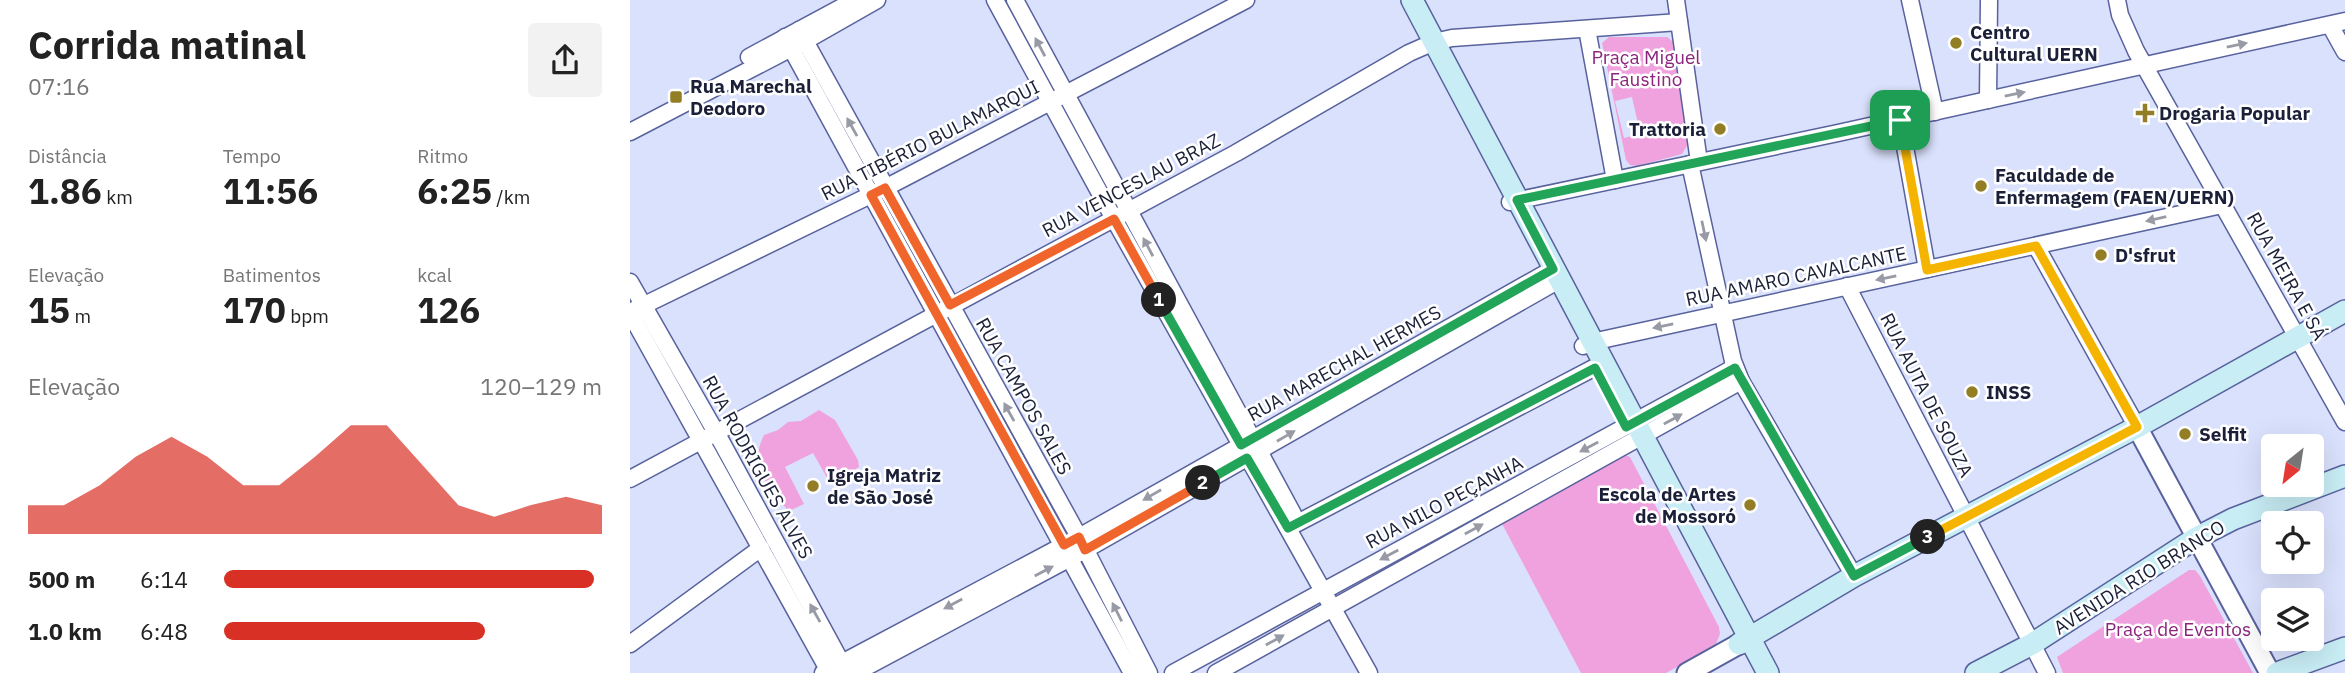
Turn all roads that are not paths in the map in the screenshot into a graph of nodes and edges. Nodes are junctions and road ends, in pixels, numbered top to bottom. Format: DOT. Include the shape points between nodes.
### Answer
graph roads {
  1 [pos="855,0"];
  2 [pos="877,0"];
  3 [pos="995,0"];
  4 [pos="1015,0"];
  5 [pos="1246,0"];
  6 [pos="1401,0"];
  7 [pos="1412,0"];
  8 [pos="1676,0"];
  9 [pos="1910,0"];
  10 [pos="1989,0"];
  11 [pos="2117,0"];
  12 [pos="1679,22"];
  13 [pos="2337,23"];
  14 [pos="1587,29"];
  15 [pos="795,39"];
  16 [pos="1429,44"];
  17 [pos="2345,52"];
  18 [pos="2145,65"];
  19 [pos="1065,94"];
  20 [pos="1988,100"];
  21 [pos="1051,102"];
  22 [pos="1934,112"];
  23 [pos="1900,120"];
  24 [pos="630,122"];
  25 [pos="630,132"];
  26 [pos="1695,163"];
  27 [pos="1615,180"];
  28 [pos="878,191"];
  29 [pos="1512,201"];
  30 [pos="2222,205"];
  31 [pos="1121,215"];
  32 [pos="2036,246"];
  33 [pos="1927,270"];
  34 [pos="1552,276"];
  35 [pos="630,282"];
  36 [pos="1847,286"];
  37 [pos="943,309"];
  38 [pos="634,310"];
  39 [pos="2345,311"];
  40 [pos="1722,313"];
  41 [pos="2297,337"];
  42 [pos="1587,344"];
  43 [pos="1599,366"];
  44 [pos="1738,374"];
  45 [pos="2345,422"];
  46 [pos="2137,427"];
  47 [pos="1634,432"];
  48 [pos="709,437"];
  49 [pos="1249,449"];
  50 [pos="2345,476"];
  51 [pos="630,479"];
  52 [pos="1966,517"];
  53 [pos="1293,526"];
  54 [pos="2196,538"];
  55 [pos="1075,547"];
  56 [pos="761,548"];
  57 [pos="1854,576"];
  58 [pos="1328,588"];
  59 [pos="1337,605"];
  60 [pos="1744,641"];
  61 [pos="630,644"];
  62 [pos="2032,644"];
  63 [pos="2345,648"];
  64 [pos="837,671"];
  65 [pos="1132,673"];
  66 [pos="1149,673"];
  67 [pos="1173,673"];
  68 [pos="1216,673"];
  69 [pos="1369,673"];
  70 [pos="1380,673"];
  71 [pos="1687,673"];
  72 [pos="1754,673"];
  73 [pos="1768,673"];
  74 [pos="1976,673"];
  75 [pos="2047,673"];
  76 [pos="2270,673"];
  77 [pos="2277,673"];
  1 -- 15 [label="street"];
  2 -- 15 [label="street"];
  3 -- 21 [label="street"];
  19 -- 4 [label="street, one-way"];
  5 -- 19 [label="street, RUA TIBÉRIO BULAMARQUI"];
  6 -- 16 [label="main road"];
  7 -- 16 [label="main road"];
  8 -- 12 [label="street"];
  9 -- 22 [label="street"];
  10 -- 20 [label="street"];
  11 -- 18 [label="street, RUA MEIRA E SÁ"];
  12 -- 14 [label="street, RUA VENCESLAU BRAZ"];
  12 -- 26 [label="street"];
  13 -- 17 [label="street"];
  18 -- 13 [label="street, one-way"];
  14 -- 16 [label="street, RUA VENCESLAU BRAZ" via="1452,38"];
  14 -- 27 [label="street"];
  15 -- 24 [label="street"];
  15 -- 25 [label="street"];
  15 -- 28 [label="street, RUA CAMPOS SALES"];
  16 -- 29 [label="main road"];
  16 -- 31 [label="street, RUA VENCESLAU BRAZ"];
  20 -- 18 [label="street, one-way"];
  18 -- 30 [label="street, RUA MEIRA E SÁ"];
  19 -- 21 [label="street, RUA TIBÉRIO BULAMARQUI"];
  19 -- 31 [label="street"];
  20 -- 22 [label="street"];
  21 -- 28 [label="street, RUA TIBÉRIO BULAMARQUI"];
  21 -- 31 [label="street"];
  22 -- 23 [label="street"];
  23 -- 26 [label="street"];
  23 -- 33 [label="street"];
  26 -- 27 [label="street"];
  26 -- 40 [label="street, one-way"];
  27 -- 29 [label="street"];
  28 -- 37 [label="street, RUA CAMPOS SALES"];
  28 -- 38 [label="street, RUA TIBÉRIO BULAMARQUI"];
  29 -- 34 [label="main road"];
  30 -- 32 [label="street, RUA AMARO CAVALCANTE, one-way"];
  30 -- 41 [label="street, RUA MEIRA E SÁ"];
  31 -- 37 [label="street, RUA VENCESLAU BRAZ"];
  31 -- 49 [label="street"];
  32 -- 33 [label="street, RUA AMARO CAVALCANTE"];
  32 -- 46 [label="street"];
  33 -- 36 [label="street, RUA AMARO CAVALCANTE, one-way"];
  34 -- 42 [label="main road"];
  34 -- 49 [label="street, RUA MARECHAL HERMES"];
  35 -- 38 [label="street, RUA RODRIGUES ALVES"];
  36 -- 40 [label="street, RUA AMARO CAVALCANTE"];
  36 -- 52 [label="street, RUA AUTA DE SOUZA"];
  37 -- 48 [label="street, RUA VENCESLAU BRAZ"];
  37 -- 55 [label="street, RUA CAMPOS SALES"];
  38 -- 48 [label="street, RUA RODRIGUES ALVES"];
  39 -- 41 [label="main road"];
  40 -- 42 [label="street, RUA AMARO CAVALCANTE, one-way"];
  40 -- 44 [label="street"];
  41 -- 45 [label="street, RUA MEIRA E SÁ"];
  41 -- 46 [label="main road"];
  42 -- 43 [label="main road"];
  43 -- 47 [label="main road"];
  43 -- 53 [label="street"];
  44 -- 47 [label="street, RUA NILO PEÇANHA"];
  44 -- 57 [label="street"];
  46 -- 52 [label="main road"];
  46 -- 54 [label="street"];
  47 -- 58 [label="street, RUA NILO PEÇANHA, one-way"];
  59 -- 47 [label="street, RUA NILO PEÇANHA, one-way"];
  47 -- 60 [label="main road"];
  48 -- 51 [label="street, RUA VENCESLAU BRAZ"];
  48 -- 56 [label="street, RUA RODRIGUES ALVES"];
  64 -- 48 [label="street, RUA RODRIGUES ALVES, one-way"];
  49 -- 53 [label="street"];
  49 -- 55 [label="street, RUA MARECHAL HERMES"];
  50 -- 54 [label="main road, AVENIDA RIO BRANCO"];
  52 -- 57 [label="main road"];
  52 -- 62 [label="street, RUA AUTA DE SOUZA"];
  53 -- 58 [label="street"];
  54 -- 62 [label="main road, AVENIDA RIO BRANCO"];
  54 -- 76 [label="street"];
  55 -- 64 [label="street, RUA MARECHAL HERMES"];
  55 -- 65 [label="street, RUA CAMPOS SALES"];
  66 -- 55 [label="street, RUA CAMPOS SALES, one-way"];
  56 -- 61 [label="street"];
  56 -- 64 [label="street, RUA RODRIGUES ALVES"];
  57 -- 60 [label="main road"];
  58 -- 59 [label="street"];
  58 -- 67 [label="street, RUA NILO PEÇANHA"];
  68 -- 59 [label="street, RUA NILO PEÇANHA, one-way"];
  59 -- 69 [label="street"];
  59 -- 70 [label="street"];
  60 -- 71 [label="street"];
  60 -- 72 [label="main road"];
  60 -- 73 [label="main road"];
  62 -- 74 [label="main road, AVENIDA RIO BRANCO"];
  62 -- 75 [label="street, RUA AUTA DE SOUZA"];
  63 -- 77 [label="main road"];
}
